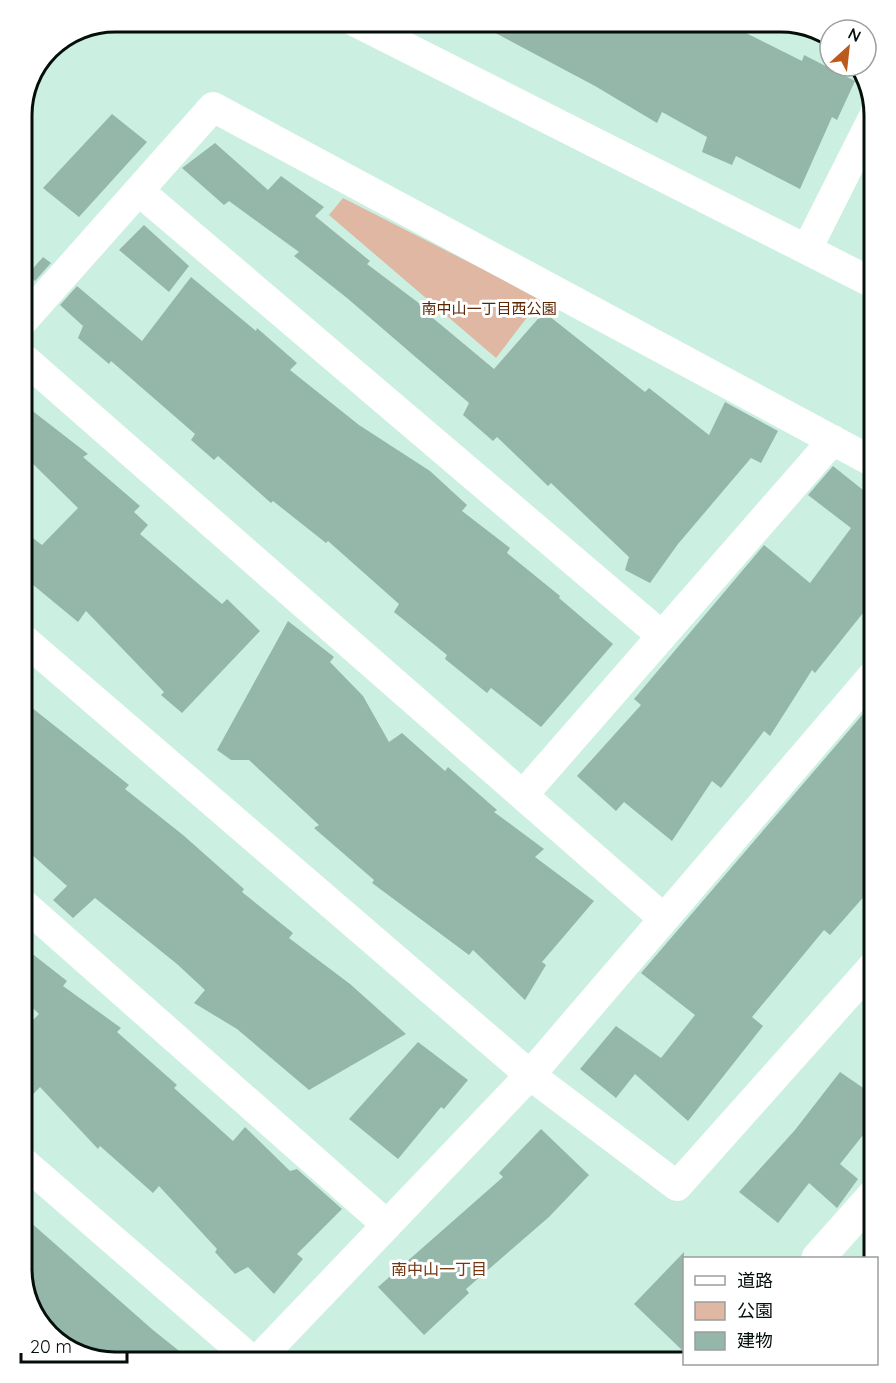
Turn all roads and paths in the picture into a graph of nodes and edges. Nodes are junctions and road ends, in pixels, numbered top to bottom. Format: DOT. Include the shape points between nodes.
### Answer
graph roads {
  1 [pos="375,31"];
  2 [pos="864,136"];
  3 [pos="138,191"];
  4 [pos="807,249"];
  5 [pos="864,278"];
  6 [pos="32,311"];
  7 [pos="32,365"];
  8 [pos="833,440"];
  9 [pos="864,457"];
  10 [pos="662,636"];
  11 [pos="32,646"];
  12 [pos="864,686"];
  13 [pos="523,795"];
  14 [pos="31,911"];
  15 [pos="663,918"];
  16 [pos="864,976"];
  17 [pos="530,1075"];
  18 [pos="31,1169"];
  19 [pos="864,1206"];
  20 [pos="387,1225"];
  21 [pos="819,1257"];
  22 [pos="242,1351"];
  23 [pos="265,1351"];
  1 -- 4 [label="street"];
  2 -- 4 [label="street"];
  3 -- 6 [label="street"];
  3 -- 8 [label="street" via="213,107"];
  3 -- 10 [label="street"];
  4 -- 5 [label="street"];
  7 -- 13 [label="street"];
  8 -- 9 [label="street"];
  8 -- 10 [label="street"];
  10 -- 13 [label="street"];
  11 -- 17 [label="street"];
  12 -- 15 [label="street"];
  13 -- 15 [label="street"];
  14 -- 20 [label="street"];
  15 -- 17 [label="street"];
  16 -- 17 [label="street" via="677,1186"];
  17 -- 20 [label="street"];
  18 -- 22 [label="street"];
  19 -- 21 [label="street"];
  20 -- 23 [label="street"];
}
